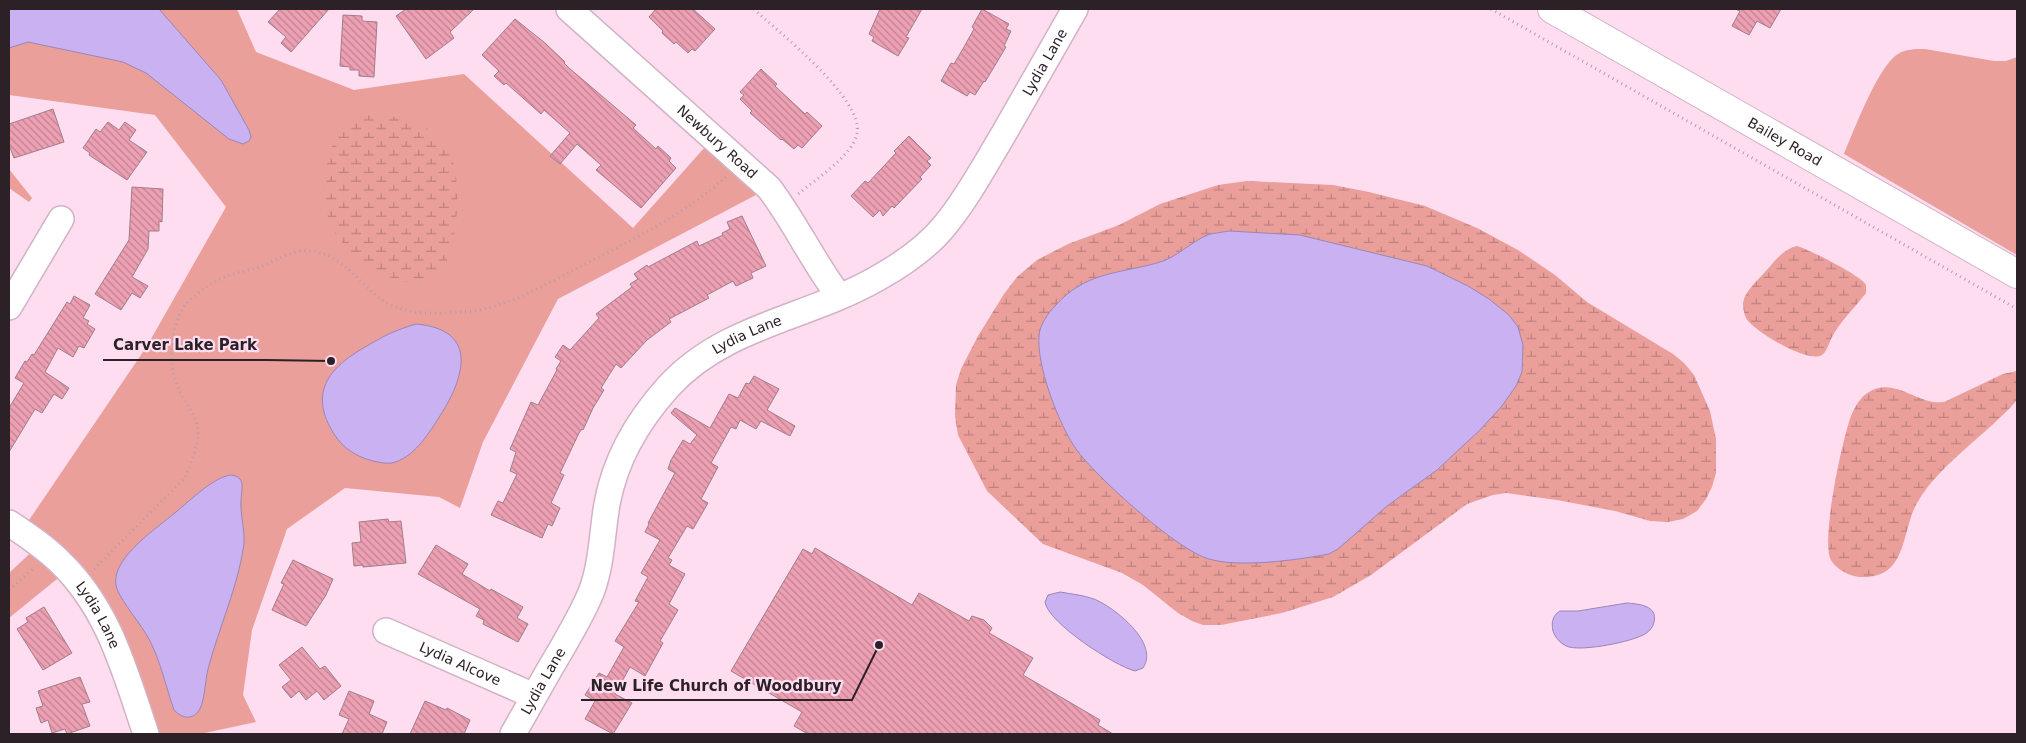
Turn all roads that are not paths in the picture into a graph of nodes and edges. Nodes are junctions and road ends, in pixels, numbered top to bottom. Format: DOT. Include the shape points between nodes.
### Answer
graph roads {
  1 [pos="569,9"];
  2 [pos="1075,9"];
  3 [pos="1552,9"];
  4 [pos="61,219"];
  5 [pos="2017,274"];
  6 [pos="840,296"];
  7 [pos="9,307"];
  8 [pos="9,523"];
  9 [pos="386,631"];
  10 [pos="534,696"];
  11 [pos="146,734"];
  12 [pos="513,734"];
  1 -- 6 [label="street, Newbury Road" via="769,188"];
  2 -- 6 [label="street, Lydia Lane" via="976,182 945,225 905,262"];
  3 -- 5 [label="main road, Bailey Road"];
  4 -- 7 [label="street"];
  6 -- 10 [label="street, Lydia Lane" via="748,331 719,346 679,376 653,404 632,436 614,478 607,504 600,562 588,598"];
  8 -- 11 [label="street, Lydia Lane" via="51,553 96,607 112,636"];
  9 -- 10 [label="street, Lydia Alcove"];
  10 -- 12 [label="street, Lydia Lane"];
}
